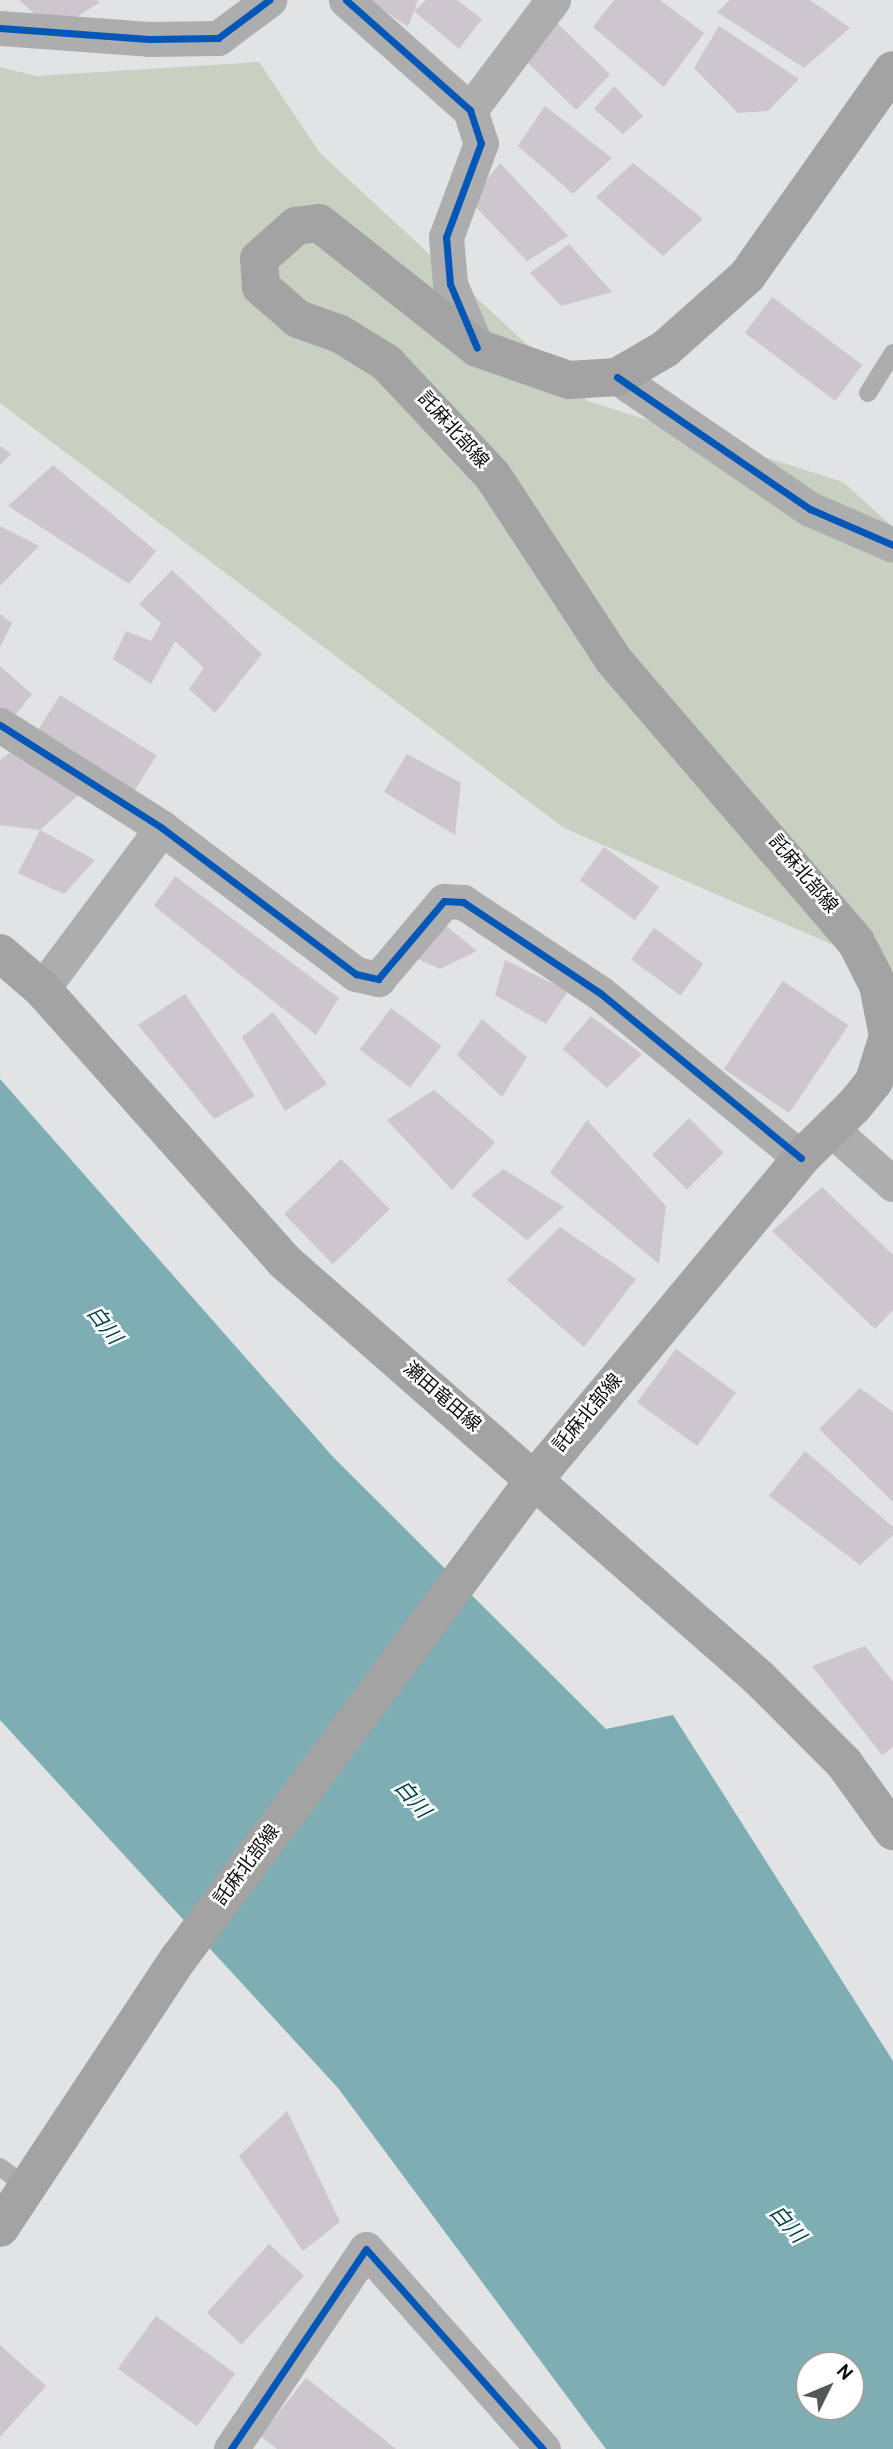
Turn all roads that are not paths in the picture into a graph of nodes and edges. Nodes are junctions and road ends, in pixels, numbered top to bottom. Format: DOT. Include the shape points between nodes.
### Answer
graph roads {
  1 [pos="269,0"];
  2 [pos="345,0"];
  3 [pos="554,0"];
  4 [pos="0,28"];
  5 [pos="893,70"];
  6 [pos="470,110"];
  7 [pos="477,348"];
  8 [pos="893,353"];
  9 [pos="617,377"];
  10 [pos="868,393"];
  11 [pos="893,545"];
  12 [pos="0,725"];
  13 [pos="162,828"];
  14 [pos="0,953"];
  15 [pos="42,989"];
  16 [pos="831,1129"];
  17 [pos="800,1158"];
  18 [pos="893,1184"];
  19 [pos="534,1480"];
  20 [pos="893,1831"];
  21 [pos="14,2178"];
  22 [pos="0,2228"];
  23 [pos="231,2449"];
  24 [pos="544,2449"];
  1 -- 4 [label="street" via="218,37 149,39"];
  2 -- 6 [label="street"];
  3 -- 6 [label="street"];
  5 -- 9 [label="main road, 託麻北部線" via="747,276 665,349"];
  6 -- 7 [label="street" via="481,143 446,237 450,284"];
  7 -- 9 [label="main road, 託麻北部線" via="569,380"];
  7 -- 16 [label="main road, 託麻北部線" via="319,223 296,226 259,259 261,288 298,319 340,334 387,363 429,402 492,475 613,659 856,942 878,985 888,1036 874,1081"];
  8 -- 10 [label="lane"];
  9 -- 11 [label="street" via="810,509"];
  12 -- 13 [label="street"];
  13 -- 15 [label="street"];
  13 -- 17 [label="street" via="356,974 378,979 444,901 463,902 600,993"];
  14 -- 15 [label="main road, 瀬田竜田線"];
  15 -- 19 [label="main road, 瀬田竜田線" via="284,1261"];
  16 -- 17 [label="main road, 託麻北部線"];
  16 -- 18 [label="street"];
  17 -- 19 [label="main road, 託麻北部線"];
  19 -- 20 [label="main road, 瀬田竜田線" via="758,1677 844,1763"];
  19 -- 21 [label="main road, 託麻北部線" via="485,1552"];
  21 -- 22 [label="main road, 託麻北部線"];
  23 -- 24 [label="street" via="366,2249"];
}
